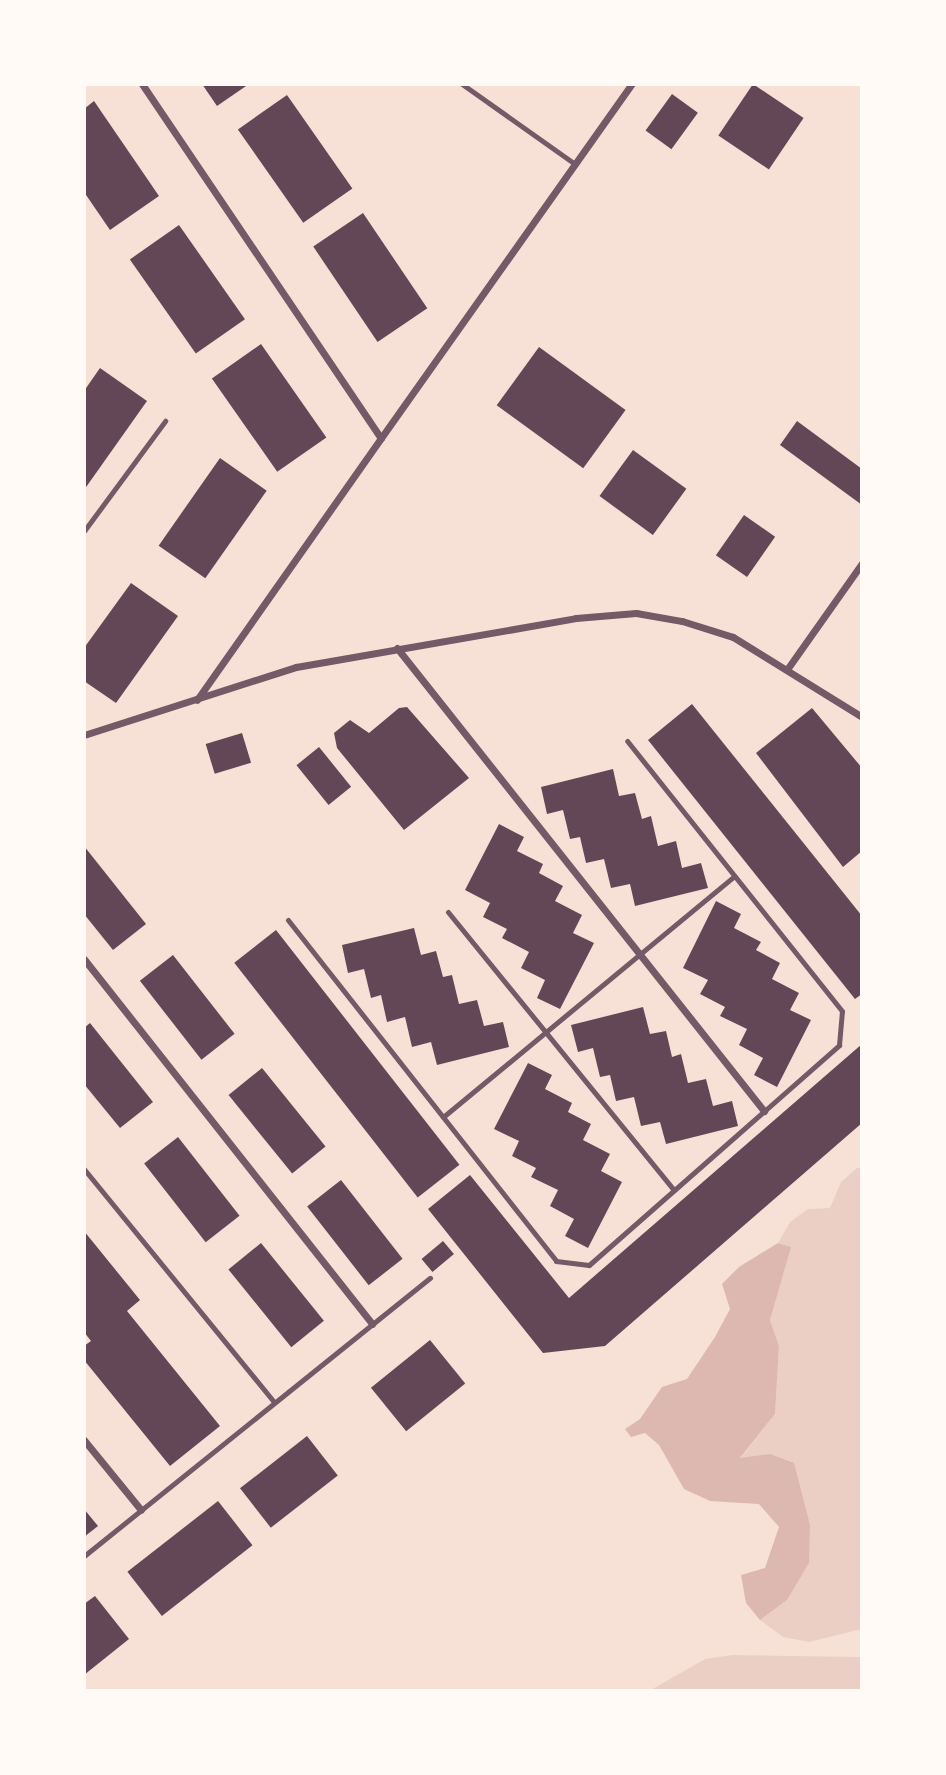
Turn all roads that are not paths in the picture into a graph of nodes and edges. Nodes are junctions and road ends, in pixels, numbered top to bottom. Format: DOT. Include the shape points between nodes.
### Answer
graph roads {
  1 [pos="142,84"];
  2 [pos="462,84"];
  3 [pos="632,84"];
  4 [pos="575,164"];
  5 [pos="165,421"];
  6 [pos="381,438"];
  7 [pos="84,531"];
  8 [pos="862,563"];
  9 [pos="397,648"];
  10 [pos="788,668"];
  11 [pos="197,700"];
  12 [pos="862,717"];
  13 [pos="84,735"];
  14 [pos="627,741"];
  15 [pos="734,876"];
  16 [pos="448,912"];
  17 [pos="288,920"];
  18 [pos="639,954"];
  19 [pos="84,959"];
  20 [pos="546,1032"];
  21 [pos="764,1111"];
  22 [pos="443,1117"];
  23 [pos="84,1170"];
  24 [pos="674,1190"];
  25 [pos="430,1278"];
  26 [pos="372,1324"];
  27 [pos="274,1402"];
  28 [pos="84,1440"];
  29 [pos="141,1510"];
  30 [pos="84,1556"];
  1 -- 6 [label="street"];
  2 -- 4 [label="lane"];
  3 -- 4 [label="street"];
  4 -- 6 [label="street"];
  5 -- 7 [label="lane"];
  6 -- 11 [label="street"];
  8 -- 10 [label="street"];
  9 -- 10 [label="street" via="576,618 636,613 733,637"];
  9 -- 11 [label="street" via="296,667"];
  9 -- 18 [label="street"];
  10 -- 12 [label="street"];
  11 -- 13 [label="street"];
  14 -- 15 [label="lane"];
  15 -- 18 [label="lane"];
  15 -- 21 [label="lane" via="842,1012 839,1045"];
  16 -- 20 [label="lane"];
  17 -- 22 [label="lane"];
  18 -- 20 [label="lane"];
  18 -- 21 [label="street"];
  19 -- 26 [label="street"];
  20 -- 22 [label="lane"];
  20 -- 24 [label="lane"];
  21 -- 24 [label="lane"];
  22 -- 24 [label="lane" via="556,1261 589,1265"];
  23 -- 27 [label="lane"];
  25 -- 26 [label="lane"];
  26 -- 27 [label="lane"];
  27 -- 29 [label="lane"];
  28 -- 29 [label="street"];
  29 -- 30 [label="lane"];
}
